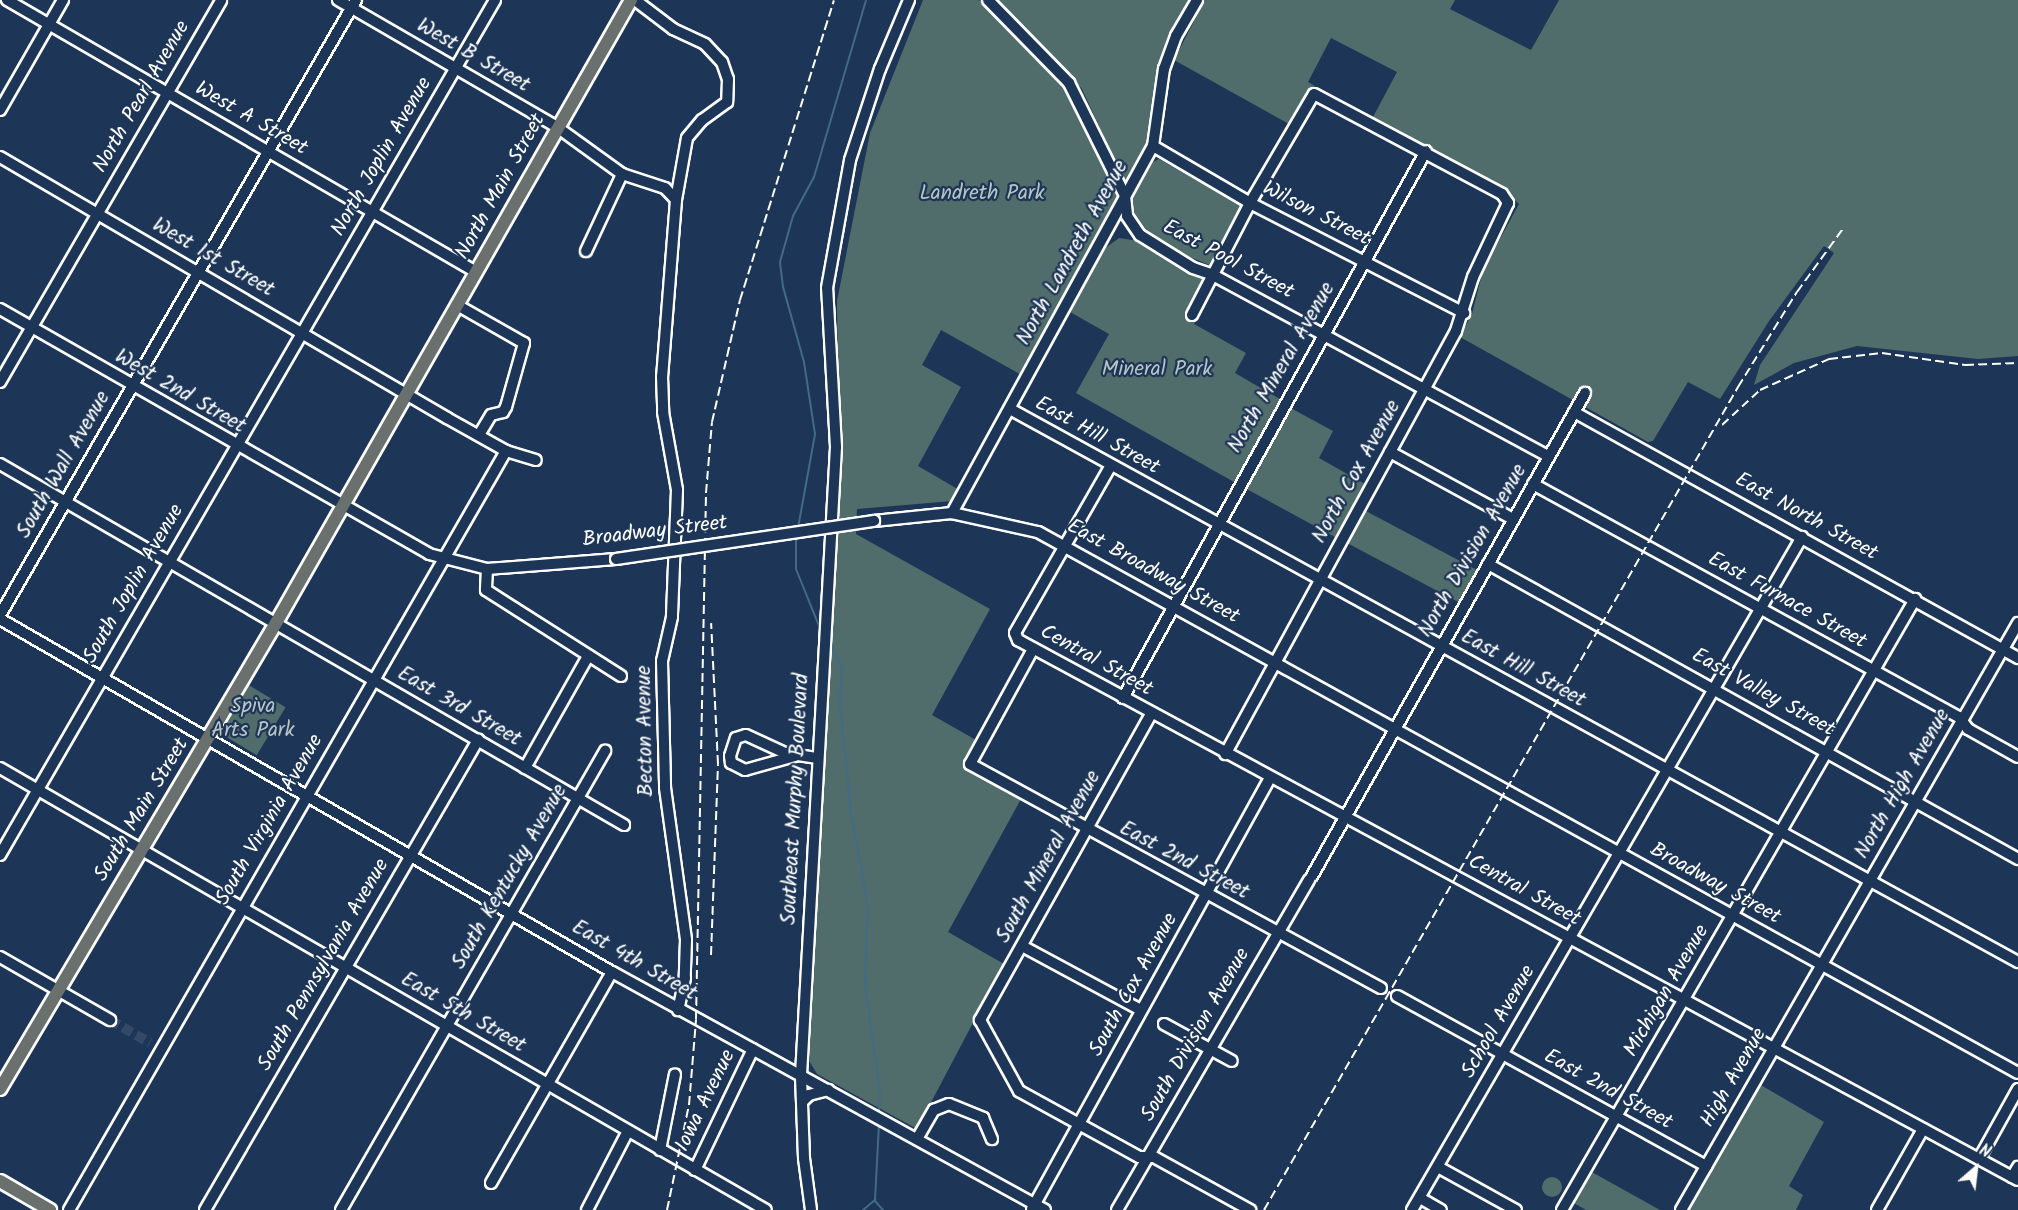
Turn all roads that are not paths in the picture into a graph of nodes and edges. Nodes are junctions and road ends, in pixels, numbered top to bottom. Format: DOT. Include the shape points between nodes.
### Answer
graph roads {
  1 [pos="7,0"];
  2 [pos="63,0"];
  3 [pos="221,0"];
  4 [pos="338,0"];
  5 [pos="495,0"];
  6 [pos="633,0"];
  7 [pos="909,0"];
  8 [pos="988,0"];
  9 [pos="1197,0"];
  10 [pos="354,4"];
  11 [pos="49,24"];
  12 [pos="456,68"];
  13 [pos="167,93"];
  14 [pos="0,110"];
  15 [pos="557,127"];
  16 [pos="1153,146"];
  17 [pos="268,151"];
  18 [pos="1426,151"];
  19 [pos="0,157"];
  20 [pos="622,174"];
  21 [pos="1125,196"];
  22 [pos="676,200"];
  23 [pos="1250,203"];
  24 [pos="373,212"];
  25 [pos="97,213"];
  26 [pos="586,251"];
  27 [pos="1365,261"];
  28 [pos="198,272"];
  29 [pos="476,272"];
  30 [pos="1213,274"];
  31 [pos="457,305"];
  32 [pos="0,309"];
  33 [pos="1464,313"];
  34 [pos="1192,315"];
  35 [pos="32,328"];
  36 [pos="303,333"];
  37 [pos="1324,334"];
  38 [pos="0,382"];
  39 [pos="132,387"];
  40 [pos="1425,389"];
  41 [pos="1585,393"];
  42 [pos="406,394"];
  43 [pos="1010,409"];
  44 [pos="1574,412"];
  45 [pos="479,435"];
  46 [pos="237,447"];
  47 [pos="506,451"];
  48 [pos="1390,452"];
  49 [pos="1549,457"];
  50 [pos="536,460"];
  51 [pos="0,464"];
  52 [pos="1110,466"];
  53 [pos="1533,483"];
  54 [pos="66,503"];
  55 [pos="342,508"];
  56 [pos="952,513"];
  57 [pos="1513,519"];
  58 [pos="873,521"];
  59 [pos="1217,524"];
  60 [pos="1802,537"];
  61 [pos="1065,546"];
  62 [pos="441,559"];
  63 [pos="169,563"];
  64 [pos="1488,564"];
  65 [pos="487,569"];
  66 [pos="1320,580"];
  67 [pos="1915,599"];
  68 [pos="1172,604"];
  69 [pos="1761,608"];
  70 [pos="0,617"];
  71 [pos="276,623"];
  72 [pos="2018,623"];
  73 [pos="1441,646"];
  74 [pos="1033,648"];
  75 [pos="2003,650"];
  76 [pos="588,656"];
  77 [pos="2018,658"];
  78 [pos="1276,661"];
  79 [pos="1874,670"];
  80 [pos="621,676"];
  81 [pos="103,678"];
  82 [pos="373,681"];
  83 [pos="1714,689"];
  84 [pos="1122,698"];
  85 [pos="1151,714"];
  86 [pos="1962,722"];
  87 [pos="1395,727"];
  88 [pos="207,738"];
  89 [pos="478,740"];
  90 [pos="605,751"];
  91 [pos="1828,751"];
  92 [pos="1225,754"];
  93 [pos="795,756"];
  94 [pos="2018,757"];
  95 [pos="818,758"];
  96 [pos="0,768"];
  97 [pos="525,768"];
  98 [pos="1667,770"];
  99 [pos="1270,778"];
  100 [pos="38,790"];
  101 [pos="307,795"];
  102 [pos="578,798"];
  103 [pos="1916,801"];
  104 [pos="1345,817"];
  105 [pos="624,825"];
  106 [pos="1086,830"];
  107 [pos="1781,832"];
  108 [pos="141,849"];
  109 [pos="1619,854"];
  110 [pos="0,855"];
  111 [pos="411,855"];
  112 [pos="2018,859"];
  113 [pos="1870,881"];
  114 [pos="1206,894"];
  115 [pos="242,907"];
  116 [pos="511,913"];
  117 [pos="1733,916"];
  118 [pos="1278,933"];
  119 [pos="1570,940"];
  120 [pos="1022,946"];
  121 [pos="0,957"];
  122 [pos="2018,962"];
  123 [pos="1821,965"];
  124 [pos="346,967"];
  125 [pos="612,972"];
  126 [pos="1381,988"];
  127 [pos="58,990"];
  128 [pos="1397,996"];
  129 [pos="1684,1002"];
  130 [pos="678,1010"];
  131 [pos="1141,1010"];
  132 [pos="111,1020"];
  133 [pos="1164,1024"];
  134 [pos="448,1026"];
  135 [pos="753,1049"];
  136 [pos="1210,1050"];
  137 [pos="1773,1050"];
  138 [pos="1503,1054"];
  139 [pos="1232,1061"];
  140 [pos="2018,1073"];
  141 [pos="675,1074"];
  142 [pos="801,1075"];
  143 [pos="548,1084"];
  144 [pos="0,1089"];
  145 [pos="2018,1089"];
  146 [pos="828,1090"];
  147 [pos="802,1102"];
  148 [pos="1616,1116"];
  149 [pos="1080,1125"];
  150 [pos="1923,1129"];
  151 [pos="628,1131"];
  152 [pos="916,1139"];
  153 [pos="992,1139"];
  154 [pos="660,1150"];
  155 [pos="1148,1156"];
  156 [pos="1979,1159"];
  157 [pos="1706,1166"];
  158 [pos="1438,1167"];
  159 [pos="2018,1167"];
  160 [pos="695,1170"];
  161 [pos="2015,1179"];
  162 [pos="0,1181"];
  163 [pos="491,1183"];
  164 [pos="1420,1198"];
  165 [pos="1033,1207"];
  166 [pos="50,1210"];
  167 [pos="69,1210"];
  168 [pos="205,1210"];
  169 [pos="341,1210"];
  170 [pos="587,1210"];
  171 [pos="766,1210"];
  172 [pos="811,1210"];
  173 [pos="1046,1210"];
  174 [pos="1117,1210"];
  175 [pos="1250,1210"];
  176 [pos="1412,1210"];
  177 [pos="1441,1210"];
  178 [pos="1516,1210"];
  179 [pos="1562,1210"];
  180 [pos="1681,1210"];
  181 [pos="1877,1210"];
  1 -- 11 [label="street, West A Street"];
  2 -- 11 [label="street"];
  3 -- 13 [label="street, North Pearl Avenue"];
  4 -- 10 [label="street, West B Street"];
  5 -- 12 [label="street, North Joplin Avenue"];
  6 -- 15 [label="main road, North Main Street"];
  6 -- 22 [label="street, Becton Avenue" via="663,23 698,39 716,54 726,70 730,90 723,106 689,134"];
  7 -- 95 [label="street, Southeast Murphy Boulevard" via="880,69 850,160 828,279 827,314 836,417"];
  8 -- 21 [label="street, East Pool Street" via="1069,82"];
  9 -- 16 [label="street, North Landreth Avenue" via="1176,36 1164,69"];
  10 -- 12 [label="street, West B Street"];
  10 -- 17 [label="street, South Wall Avenue"];
  11 -- 13 [label="street, West A Street"];
  11 -- 14 [label="street"];
  12 -- 15 [label="street, West B Street"];
  12 -- 24 [label="street, North Joplin Avenue"];
  13 -- 17 [label="street, West A Street"];
  13 -- 25 [label="street, North Pearl Avenue"];
  15 -- 20 [label="street"];
  15 -- 29 [label="main road, North Main Street"];
  16 -- 21 [label="street, North Landreth Avenue"];
  16 -- 23 [label="street, Wilson Street"];
  17 -- 24 [label="street, West A Street"];
  17 -- 28 [label="street, South Wall Avenue"];
  18 -- 23 [label="street" via="1314,94"];
  18 -- 27 [label="street, North Mineral Avenue"];
  18 -- 33 [label="street, North Cox Avenue" via="1502,194 1508,203 1473,277"];
  19 -- 25 [label="street, West 1st Street"];
  20 -- 22 [label="street" via="661,186"];
  20 -- 26 [label="street"];
  21 -- 30 [label="street, East Pool Street" via="1127,216 1140,235 1192,268"];
  21 -- 43 [label="street, North Landreth Avenue"];
  22 -- 130 [label="street, Becton Avenue" via="662,376 663,412 677,490 672,617 662,661 665,788 686,940 685,978"];
  23 -- 27 [label="street, Wilson Street"];
  23 -- 30 [label="street"];
  24 -- 29 [label="street, West A Street"];
  24 -- 36 [label="street, North Joplin Avenue"];
  25 -- 28 [label="street, West 1st Street"];
  25 -- 35 [label="street, North Pearl Avenue"];
  27 -- 33 [label="street, Wilson Street"];
  27 -- 37 [label="street, North Mineral Avenue"];
  28 -- 36 [label="street, West 1st Street"];
  28 -- 39 [label="street, South Wall Avenue"];
  29 -- 31 [label="main road, North Main Street"];
  30 -- 34 [label="street"];
  30 -- 37 [label="street, East Pool Street"];
  31 -- 42 [label="main road, North Main Street"];
  31 -- 45 [label="street" via="524,343 506,407 492,415"];
  32 -- 35 [label="street, West 2nd Street"];
  33 -- 40 [label="street, North Cox Avenue"];
  35 -- 38 [label="street, North Pearl Avenue"];
  35 -- 39 [label="street, West 2nd Street"];
  36 -- 42 [label="street, West 1st Street"];
  36 -- 46 [label="street, South Joplin Avenue"];
  37 -- 40 [label="street, East Pool Street"];
  37 -- 59 [label="street, North Mineral Avenue"];
  39 -- 46 [label="street, West 2nd Street"];
  39 -- 54 [label="street, South Wall Avenue"];
  40 -- 48 [label="street, North Cox Avenue"];
  40 -- 49 [label="street, East Pool Street"];
  41 -- 44 [label="street, North Division Avenue"];
  42 -- 45 [label="street, West 1st Street"];
  42 -- 55 [label="main road, South Main Street"];
  43 -- 52 [label="street, East Hill Street"];
  43 -- 56 [label="street, North Landreth Avenue"];
  44 -- 49 [label="street, North Division Avenue"];
  44 -- 60 [label="street, East North Street"];
  45 -- 47 [label="street, West 1st Street"];
  46 -- 55 [label="street, West 2nd Street"];
  46 -- 63 [label="street, South Joplin Avenue"];
  47 -- 50 [label="street, West 1st Street"];
  47 -- 62 [label="street, South Virginia Avenue"];
  48 -- 57 [label="street"];
  48 -- 66 [label="street, North Cox Avenue"];
  49 -- 53 [label="street, North Division Avenue"];
  51 -- 54 [label="street, East 3rd Street"];
  52 -- 59 [label="street, East Hill Street"];
  52 -- 61 [label="street"];
  53 -- 57 [label="street, North Division Avenue"];
  53 -- 69 [label="street, East Furnace Street"];
  54 -- 63 [label="street, East 3rd Street"];
  54 -- 70 [label="street, South Wall Avenue"];
  55 -- 62 [label="street"];
  55 -- 71 [label="main road, South Main Street"];
  56 -- 58 [label="street, East Broadway Street"];
  56 -- 61 [label="street, East Broadway Street" via="1014,524"];
  57 -- 64 [label="street, North Division Avenue"];
  58 -- 65 [label="street, Broadway Street, bridge" via="616,559"];
  59 -- 66 [label="street, East Hill Street"];
  59 -- 68 [label="street, North Mineral Avenue"];
  60 -- 67 [label="street, East North Street"];
  60 -- 69 [label="street, School Avenue"];
  61 -- 68 [label="street, East Broadway Street"];
  61 -- 74 [label="street, Central Street" via="1015,633 1018,640"];
  62 -- 65 [label="street, Broadway Street"];
  62 -- 82 [label="street, South Virginia Avenue"];
  63 -- 71 [label="street, East 3rd Street"];
  63 -- 81 [label="street, South Joplin Avenue"];
  64 -- 73 [label="street, North Division Avenue"];
  64 -- 83 [label="street, East Valley Street"];
  65 -- 76 [label="street" via="486,590"];
  66 -- 73 [label="street, East Hill Street"];
  66 -- 78 [label="street, North Cox Avenue"];
  67 -- 75 [label="street, East North Street"];
  67 -- 79 [label="street, Michigan Avenue"];
  68 -- 78 [label="street, East Broadway Street"];
  68 -- 84 [label="street"];
  69 -- 79 [label="street, East Furnace Street"];
  69 -- 83 [label="street, School Avenue"];
  70 -- 81 [label="street, East 4th Street"];
  71 -- 82 [label="street, East 3rd Street"];
  71 -- 88 [label="main road, South Main Street"];
  72 -- 75 [label="street, North High Avenue"];
  73 -- 87 [label="street, North Division Avenue"];
  73 -- 98 [label="street, East Hill Street"];
  74 -- 84 [label="street, Central Street"];
  74 -- 106 [label="street, East 2nd Street" via="970,764"];
  75 -- 77 [label="street, East North Street"];
  75 -- 86 [label="street, North High Avenue"];
  76 -- 80 [label="street"];
  76 -- 97 [label="street"];
  78 -- 87 [label="street, East Broadway Street"];
  78 -- 92 [label="street, North Cox Avenue"];
  79 -- 86 [label="street, East Furnace Street"];
  79 -- 91 [label="street, Michigan Avenue"];
  81 -- 88 [label="street, East 4th Street"];
  81 -- 100 [label="street, South Joplin Avenue"];
  82 -- 89 [label="street, East 3rd Street"];
  82 -- 101 [label="street, South Virginia Avenue"];
  83 -- 91 [label="street, East Valley Street"];
  83 -- 98 [label="street, School Avenue"];
  84 -- 85 [label="street, Central Street"];
  85 -- 92 [label="street, Central Street"];
  85 -- 106 [label="street, South Mineral Avenue"];
  86 -- 94 [label="street, East Furnace Street"];
  86 -- 103 [label="street, North High Avenue"];
  87 -- 104 [label="street, South Division Avenue"];
  87 -- 109 [label="street, Broadway Street"];
  88 -- 101 [label="street, East 4th Street"];
  88 -- 108 [label="main road, South Main Street"];
  89 -- 97 [label="street, East 3rd Street"];
  89 -- 111 [label="street, South Pennsylvania Avenue"];
  90 -- 102 [label="street, South Kentucky Avenue"];
  91 -- 103 [label="street, East Valley Street"];
  91 -- 107 [label="street, Michigan Avenue"];
  92 -- 99 [label="street, Central Street"];
  93 -- 93 [label="street" via="746,735 736,738 730,756 731,763 745,770"];
  93 -- 95 [label="street"];
  95 -- 142 [label="street, Southeast Murphy Boulevard"];
  96 -- 100 [label="street, East 5th Street"];
  97 -- 102 [label="street, East 3rd Street"];
  98 -- 107 [label="street, East Hill Street"];
  98 -- 109 [label="street, School Avenue"];
  99 -- 104 [label="street, Central Street"];
  99 -- 114 [label="street, South Cox Avenue"];
  100 -- 108 [label="street, East 5th Street"];
  100 -- 110 [label="street, South Joplin Avenue"];
  101 -- 111 [label="street, East 4th Street"];
  101 -- 115 [label="street, South Virginia Avenue"];
  102 -- 105 [label="street, East 3rd Street"];
  102 -- 116 [label="street, South Kentucky Avenue"];
  103 -- 112 [label="street, East Valley Street"];
  103 -- 113 [label="street, North High Avenue"];
  104 -- 118 [label="street, South Division Avenue"];
  104 -- 119 [label="street, Central Street"];
  106 -- 114 [label="street, East 2nd Street"];
  106 -- 120 [label="street, South Mineral Avenue"];
  107 -- 113 [label="street, East Hill Street"];
  107 -- 117 [label="street, Michigan Avenue"];
  108 -- 115 [label="street, East 5th Street"];
  108 -- 127 [label="main road, South Main Street"];
  109 -- 117 [label="street, Broadway Street"];
  109 -- 119 [label="street, School Avenue"];
  111 -- 116 [label="street, East 4th Street"];
  111 -- 124 [label="street, South Pennsylvania Avenue"];
  113 -- 122 [label="street, East Hill Street"];
  113 -- 123 [label="street, North High Avenue"];
  114 -- 118 [label="street, East 2nd Street"];
  114 -- 131 [label="street, South Cox Avenue"];
  115 -- 124 [label="street, East 5th Street"];
  115 -- 167 [label="street, South Virginia Avenue" via="155,1046"];
  116 -- 125 [label="street, East 4th Street"];
  116 -- 134 [label="street, South Kentucky Avenue"];
  117 -- 123 [label="street, Broadway Street"];
  117 -- 129 [label="street, Michigan Avenue"];
  118 -- 126 [label="street, East 2nd Street"];
  118 -- 136 [label="street, South Division Avenue"];
  119 -- 129 [label="street, Central Street"];
  119 -- 138 [label="street, School Avenue"];
  120 -- 131 [label="street"];
  120 -- 149 [label="street, South Mineral Avenue" via="980,1020 1019,1091"];
  121 -- 127 [label="street"];
  123 -- 137 [label="street, High Avenue"];
  123 -- 140 [label="street, Broadway Street"];
  124 -- 134 [label="street, East 5th Street"];
  124 -- 168 [label="street, South Pennsylvania Avenue"];
  125 -- 130 [label="street, East 4th Street"];
  125 -- 143 [label="street"];
  127 -- 132 [label="street"];
  127 -- 144 [label="main road, South Main Street"];
  128 -- 138 [label="street, East 2nd Street"];
  129 -- 137 [label="street, Central Street"];
  129 -- 148 [label="street, Michigan Avenue"];
  130 -- 135 [label="street, East 4th Street"];
  131 -- 149 [label="street, South Cox Avenue"];
  133 -- 136 [label="street"];
  134 -- 143 [label="street, East 5th Street"];
  134 -- 169 [label="street, South Kentucky Avenue"];
  135 -- 142 [label="street, East 4th Street"];
  135 -- 160 [label="street, Iowa Avenue"];
  136 -- 139 [label="street"];
  136 -- 155 [label="street, South Division Avenue"];
  137 -- 150 [label="street, Central Street"];
  137 -- 157 [label="street, High Avenue"];
  138 -- 148 [label="street, East 2nd Street"];
  138 -- 158 [label="street, School Avenue"];
  141 -- 154 [label="street"];
  142 -- 146 [label="street, East 4th Street"];
  142 -- 147 [label="street, Southeast Murphy Boulevard"];
  143 -- 151 [label="street, East 5th Street"];
  143 -- 163 [label="street"];
  145 -- 156 [label="street"];
  146 -- 147 [label="street" via="809,1095"];
  146 -- 152 [label="street, East 4th Street"];
  147 -- 172 [label="street, Southeast Murphy Boulevard"];
  148 -- 157 [label="street, East 2nd Street"];
  148 -- 179 [label="street, Michigan Avenue"];
  149 -- 155 [label="street" via="1139,1156"];
  149 -- 165 [label="street, South Cox Avenue"];
  150 -- 156 [label="street, Central Street"];
  150 -- 181 [label="street"];
  151 -- 154 [label="street, East 5th Street"];
  151 -- 170 [label="street"];
  152 -- 153 [label="street" via="934,1110 949,1104 983,1118"];
  152 -- 165 [label="street, East 4th Street"];
  154 -- 160 [label="street, East 5th Street"];
  155 -- 174 [label="street, South Division Avenue"];
  155 -- 175 [label="street"];
  156 -- 161 [label="street, Central Street"];
  157 -- 180 [label="street, High Avenue"];
  158 -- 164 [label="street, School Avenue"];
  158 -- 178 [label="street"];
  159 -- 161 [label="street"];
  160 -- 171 [label="street, East 5th Street"];
  162 -- 166 [label="main road"];
  164 -- 176 [label="street, School Avenue"];
  164 -- 177 [label="street"];
  165 -- 173 [label="street, East 4th Street"];
}
